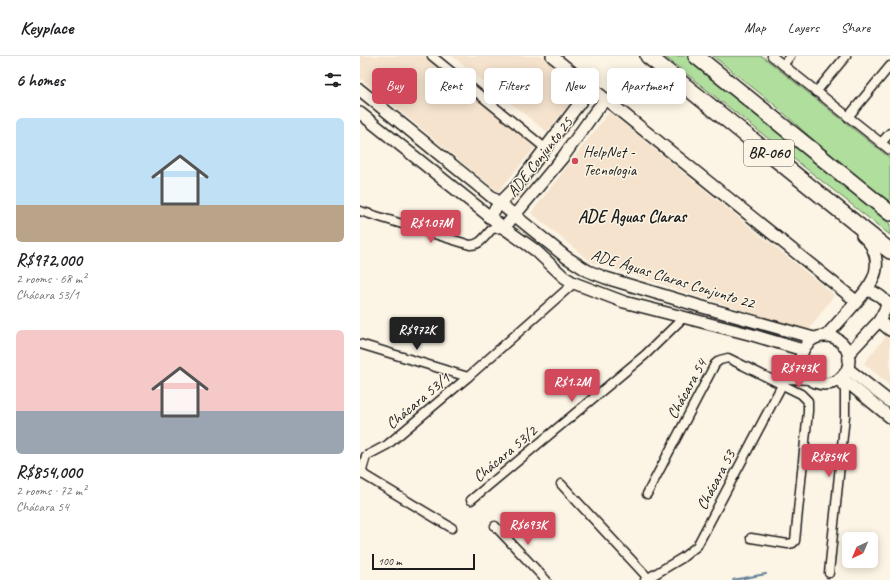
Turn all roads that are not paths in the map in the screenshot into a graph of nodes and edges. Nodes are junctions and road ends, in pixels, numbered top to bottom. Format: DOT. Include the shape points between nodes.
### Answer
graph roads {
  1 [pos="432,56"];
  2 [pos="552,56"];
  3 [pos="648,56"];
  4 [pos="696,56"];
  5 [pos="772,56"];
  6 [pos="790,56"];
  7 [pos="846,56"];
  8 [pos="782,65"];
  9 [pos="890,66"];
  10 [pos="567,68"];
  11 [pos="360,90"];
  12 [pos="816,92"];
  13 [pos="599,94"];
  14 [pos="606,100"];
  15 [pos="578,104"];
  16 [pos="589,104"];
  17 [pos="360,112"];
  18 [pos="595,112"];
  19 [pos="848,117"];
  20 [pos="890,132"];
  21 [pos="881,143"];
  22 [pos="545,148"];
  23 [pos="890,150"];
  24 [pos="450,162"];
  25 [pos="435,172"];
  26 [pos="516,186"];
  27 [pos="529,198"];
  28 [pos="500,203"];
  29 [pos="837,208"];
  30 [pos="360,211"];
  31 [pos="890,213"];
  32 [pos="514,215"];
  33 [pos="489,217"];
  34 [pos="504,228"];
  35 [pos="492,229"];
  36 [pos="890,251"];
  37 [pos="566,257"];
  38 [pos="556,269"];
  39 [pos="574,283"];
  40 [pos="867,290"];
  41 [pos="856,301"];
  42 [pos="888,305"];
  43 [pos="683,318"];
  44 [pos="878,321"];
  45 [pos="890,330"];
  46 [pos="827,335"];
  47 [pos="814,338"];
  48 [pos="360,344"];
  49 [pos="802,353"];
  50 [pos="849,353"];
  51 [pos="843,376"];
  52 [pos="468,377"];
  53 [pos="789,379"];
  54 [pos="811,380"];
  55 [pos="782,385"];
  56 [pos="890,402"];
  57 [pos="890,417"];
  58 [pos="363,456"];
  59 [pos="560,484"];
  60 [pos="647,494"];
  61 [pos="471,500"];
  62 [pos="495,526"];
  63 [pos="452,528"];
  64 [pos="751,538"];
  65 [pos="829,573"];
  66 [pos="647,579"];
  67 [pos="546,580"];
  1 -- 22 [label="street"];
  2 -- 10 [label="street"];
  3 -- 29 [label="highway, BR-060"];
  4 -- 31 [label="highway, BR-060"];
  5 -- 8 [label="street"];
  6 -- 8 [label="street"];
  7 -- 12 [label="street"];
  8 -- 12 [label="street"];
  9 -- 19 [label="street"];
  11 -- 24 [label="street, ADE Águas Claras Conjunto 22"];
  12 -- 19 [label="street"];
  13 -- 14 [label="street"];
  14 -- 18 [label="street, ADE Conjunto 25"];
  14 -- 41 [label="street"];
  15 -- 22 [label="street, ADE Conjunto 25"];
  16 -- 18 [label="street"];
  17 -- 25 [label="street"];
  18 -- 27 [label="street, ADE Conjunto 25"];
  19 -- 21 [label="street"];
  20 -- 21 [label="street"];
  21 -- 23 [label="street"];
  22 -- 26 [label="street, ADE Conjunto 25"];
  24 -- 25 [label="street" via="446,162"];
  24 -- 28 [label="street, ADE Águas Claras Conjunto 22"];
  25 -- 33 [label="street"];
  26 -- 27 [label="street" via="515,191 520,198"];
  26 -- 28 [label="street, ADE Conjunto 25"];
  27 -- 32 [label="street, ADE Conjunto 25"];
  28 -- 32 [label="street, ADE Águas Claras Conjunto 22"];
  28 -- 33 [label="street, ADE Conjunto 25"];
  29 -- 36 [label="highway, BR-060"];
  29 -- 40 [label="street" via="872,246 876,268"];
  30 -- 35 [label="street" via="470,245 481,242"];
  32 -- 34 [label="street, ADE Conjunto 25"];
  32 -- 37 [label="street, ADE Águas Claras Conjunto 22"];
  33 -- 34 [label="street"];
  33 -- 35 [label="street"];
  34 -- 35 [label="street"];
  34 -- 38 [label="street"];
  37 -- 38 [label="street" via="566,261"];
  37 -- 47 [label="street, ADE Águas Claras Conjunto 22" via="588,271 606,278"];
  38 -- 39 [label="street"];
  39 -- 43 [label="street" via="624,302"];
  39 -- 52 [label="street, Chácara 53/1"];
  40 -- 41 [label="street"];
  40 -- 42 [label="street" via="883,298"];
  41 -- 46 [label="street"];
  42 -- 44 [label="street"];
  43 -- 49 [label="street" via="749,334"];
  43 -- 61 [label="street, Chácara 53/2" via="645,355"];
  44 -- 45 [label="street"];
  44 -- 50 [label="street"];
  46 -- 47 [label="street"];
  46 -- 50 [label="street" via="844,344"];
  47 -- 49 [label="street"];
  48 -- 52 [label="street"];
  49 -- 53 [label="street, Chácara 53"];
  49 -- 54 [label="street" via="803,369"];
  50 -- 51 [label="street" via="850,358"];
  51 -- 54 [label="street" via="833,384"];
  51 -- 56 [label="street"];
  51 -- 57 [label="street"];
  51 -- 65 [label="street" via="845,416"];
  52 -- 58 [label="street, Chácara 53/1" via="387,446"];
  53 -- 54 [label="street"];
  53 -- 55 [label="street, Chácara 53"];
  55 -- 60 [label="street, Chácara 54" via="728,358 715,364"];
  55 -- 64 [label="street, Chácara 54" via="801,394 808,401 795,541 788,544"];
  55 -- 66 [label="street, Chácara 53" via="696,546 682,558"];
  58 -- 63 [label="street" via="364,475"];
  59 -- 66 [label="street, Chácara 53"];
  62 -- 67 [label="street"];
}
